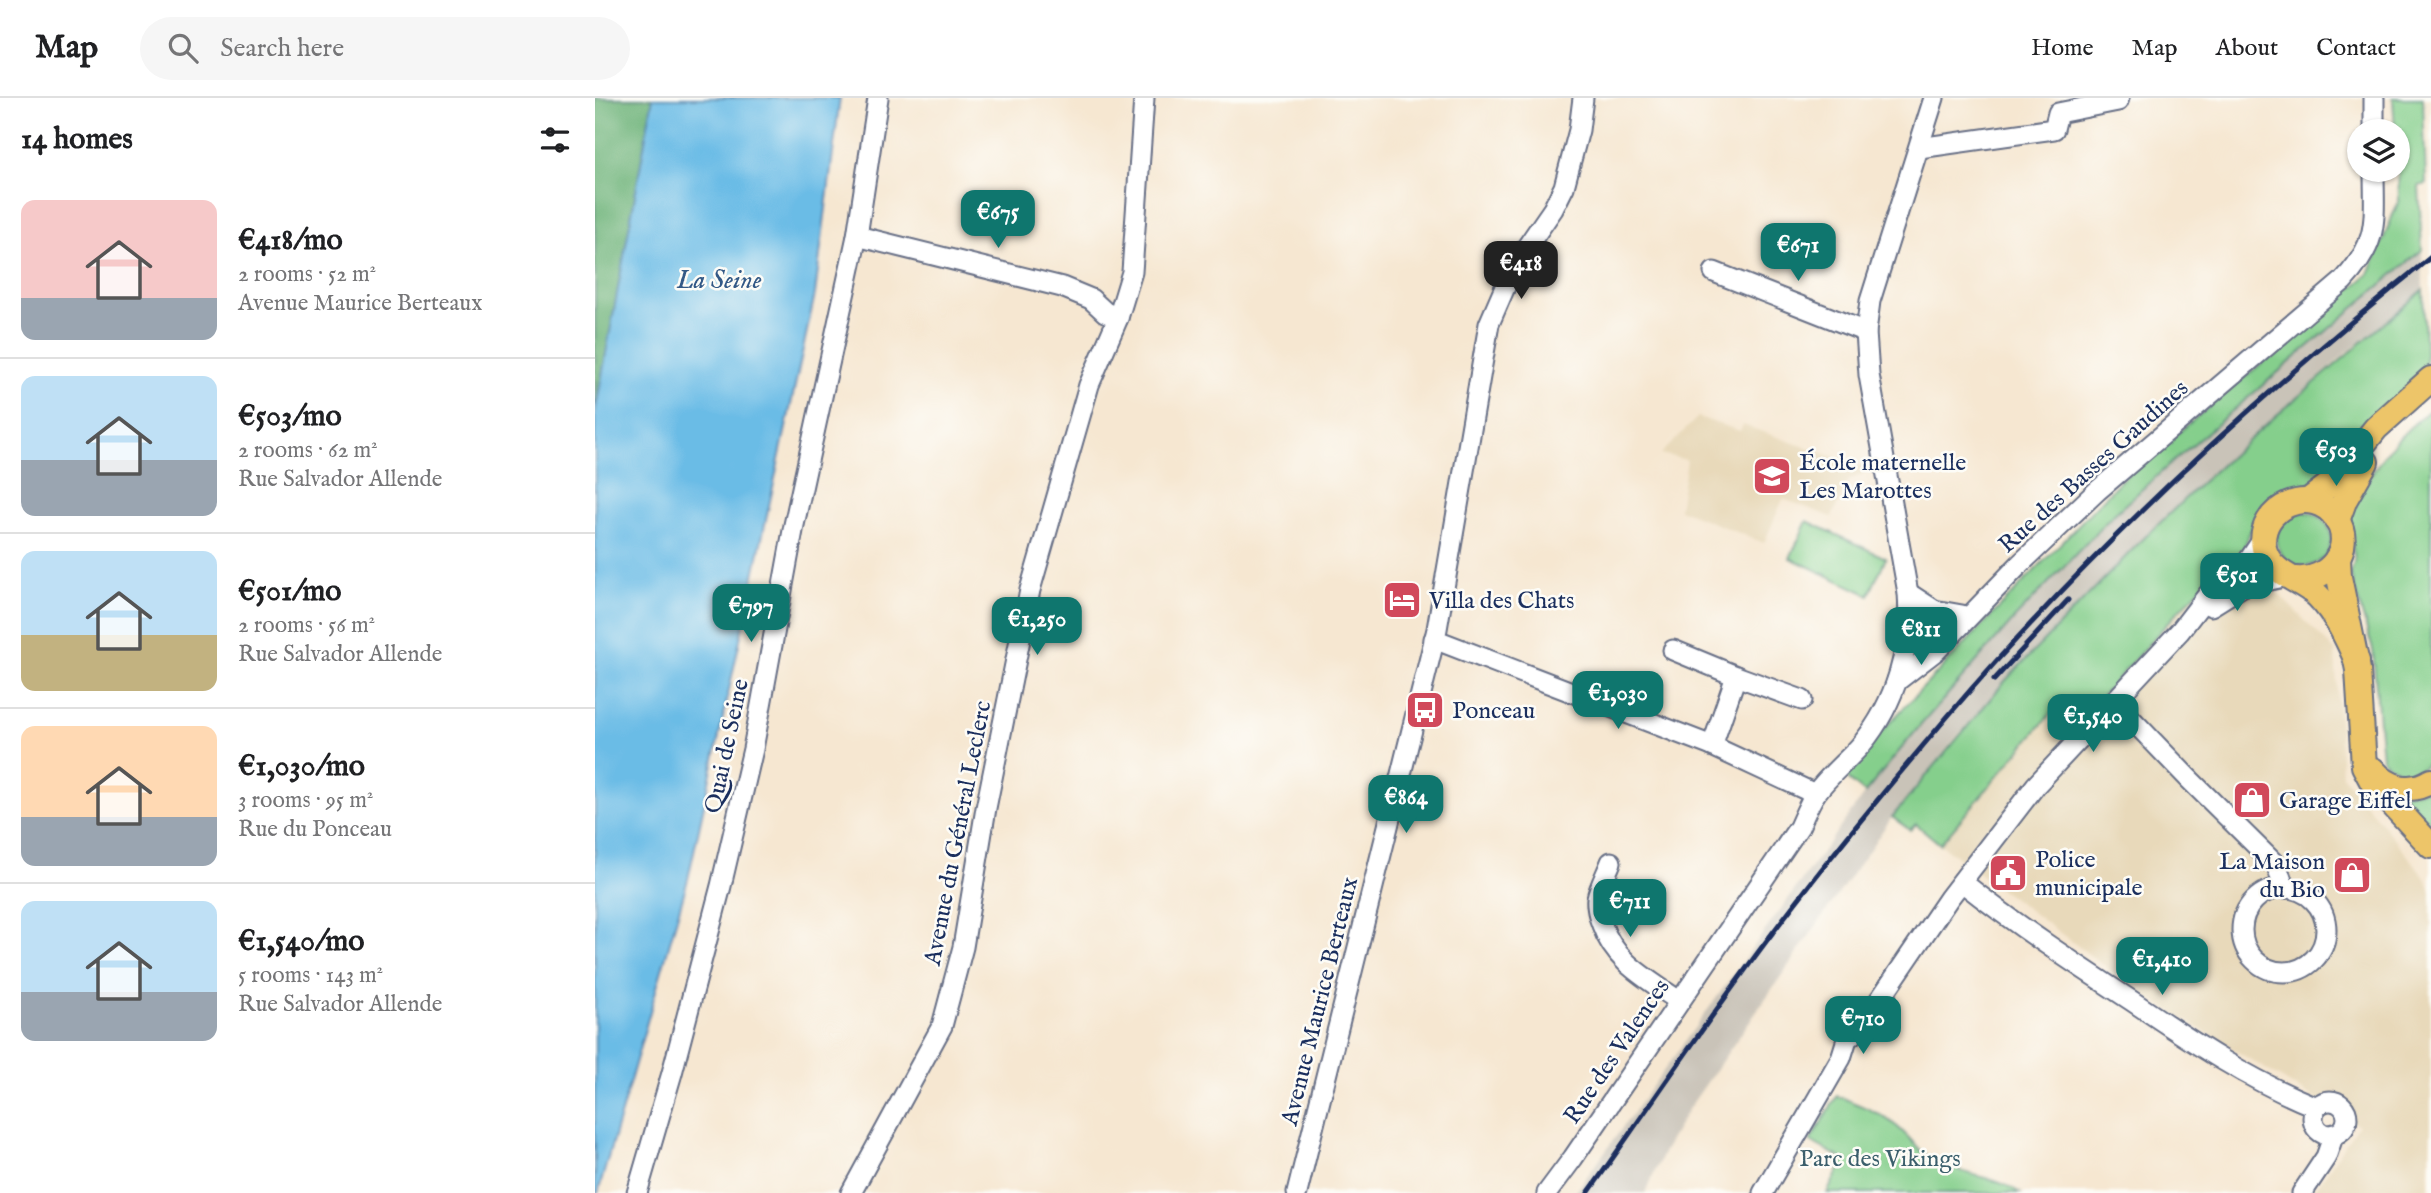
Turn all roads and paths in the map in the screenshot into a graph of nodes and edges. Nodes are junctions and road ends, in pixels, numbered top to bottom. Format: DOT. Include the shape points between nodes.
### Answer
graph roads {
  1 [pos="878,98"];
  2 [pos="1144,98"];
  3 [pos="1583,98"];
  4 [pos="1934,98"];
  5 [pos="2119,98"];
  6 [pos="2374,98"];
  7 [pos="2374,119"];
  8 [pos="1919,148"];
  9 [pos="2373,182"];
  10 [pos="857,236"];
  11 [pos="1714,272"];
  12 [pos="1118,318"];
  13 [pos="1866,332"];
  14 [pos="2431,379"];
  15 [pos="2431,393"];
  16 [pos="2308,501"];
  17 [pos="2337,521"];
  18 [pos="2263,539"];
  19 [pos="2338,557"];
  20 [pos="2292,578"];
  21 [pos="1908,593"];
  22 [pos="1969,611"];
  23 [pos="2180,631"];
  24 [pos="1908,636"];
  25 [pos="1434,639"];
  26 [pos="1673,650"];
  27 [pos="1937,650"];
  28 [pos="2357,661"];
  29 [pos="1735,676"];
  30 [pos="1897,681"];
  31 [pos="1802,700"];
  32 [pos="2114,701"];
  33 [pos="1712,746"];
  34 [pos="2363,750"];
  35 [pos="2431,781"];
  36 [pos="1815,794"];
  37 [pos="2431,846"];
  38 [pos="1611,862"];
  39 [pos="1962,882"];
  40 [pos="2284,887"];
  41 [pos="1679,1001"];
  42 [pos="637,1193"];
  43 [pos="851,1193"];
  44 [pos="1297,1193"];
  45 [pos="1547,1193"];
  46 [pos="1763,1193"];
  47 [pos="2302,1193"];
  1 -- 10 [label="street, Quai de Seine"];
  2 -- 12 [label="street, Avenue du Général Leclerc" via="1132,272"];
  3 -- 25 [label="street, Avenue Maurice Berteaux" via="1564,187 1515,264 1489,324"];
  4 -- 8 [label="street"];
  5 -- 8 [label="street" via="2058,113 2054,129"];
  6 -- 7 [label="street"];
  8 -- 13 [label="street" via="1870,301"];
  9 -- 22 [label="street, Rue des Basses Gaudines" via="2371,239 2343,281 2089,499"];
  10 -- 12 [label="street" via="1062,287 1091,299"];
  10 -- 42 [label="street, Quai de Seine" via="794,525 753,750"];
  11 -- 13 [label="street"];
  12 -- 43 [label="street, Avenue du Général Leclerc" via="1089,385 1030,590 963,947 941,1026"];
  13 -- 21 [label="street" via="1869,375"];
  14 -- 16 [label="main road" via="2376,428 2333,482"];
  15 -- 17 [label="main road" via="2372,453"];
  16 -- 17 [label="main road" via="2325,508"];
  16 -- 18 [label="main road" via="2292,502 2276,511"];
  17 -- 19 [label="main road" via="2342,538"];
  18 -- 20 [label="main road" via="2270,562"];
  18 -- 23 [label="street" via="2246,564 2210,592"];
  19 -- 20 [label="main road" via="2323,574"];
  19 -- 28 [label="main road"];
  20 -- 23 [label="street" via="2243,586"];
  20 -- 28 [label="main road" via="2329,608"];
  21 -- 22 [label="street" via="1934,610"];
  21 -- 24 [label="street"];
  22 -- 24 [label="street" via="1940,630"];
  22 -- 27 [label="street, Rue des Basses Gaudines"];
  23 -- 32 [label="street"];
  24 -- 27 [label="street"];
  24 -- 30 [label="street"];
  25 -- 33 [label="street"];
  25 -- 44 [label="street, Avenue Maurice Berteaux"];
  26 -- 29 [label="street"];
  27 -- 30 [label="street, Rue des Basses Gaudines"];
  28 -- 34 [label="main road"];
  29 -- 31 [label="street"];
  29 -- 33 [label="street"];
  30 -- 36 [label="street, Rue des Basses Gaudines" via="1888,704 1861,744"];
  32 -- 39 [label="street" via="2036,785"];
  32 -- 40 [label="street" via="2277,866"];
  33 -- 36 [label="street"];
  34 -- 35 [label="main road" via="2368,764 2389,783 2406,789"];
  34 -- 37 [label="main road" via="2364,766 2373,783"];
  36 -- 41 [label="street, Rue des Valences" via="1799,827"];
  38 -- 41 [label="street" via="1597,899 1606,936 1630,967"];
  39 -- 46 [label="street" via="1861,1027 1847,1039 1842,1058"];
  39 -- 47 [label="street" via="2058,953 2180,1033 2275,1091 2316,1107 2316,1127 2333,1134 2326,1157"];
  40 -- 40 [label="street" via="2261,894 2245,913 2242,925 2248,952 2256,961 2265,968 2288,972 2312,962 2325,940 2326,926 2324,914 2308,894"];
  41 -- 45 [label="street, Rue des Valences"];
}
